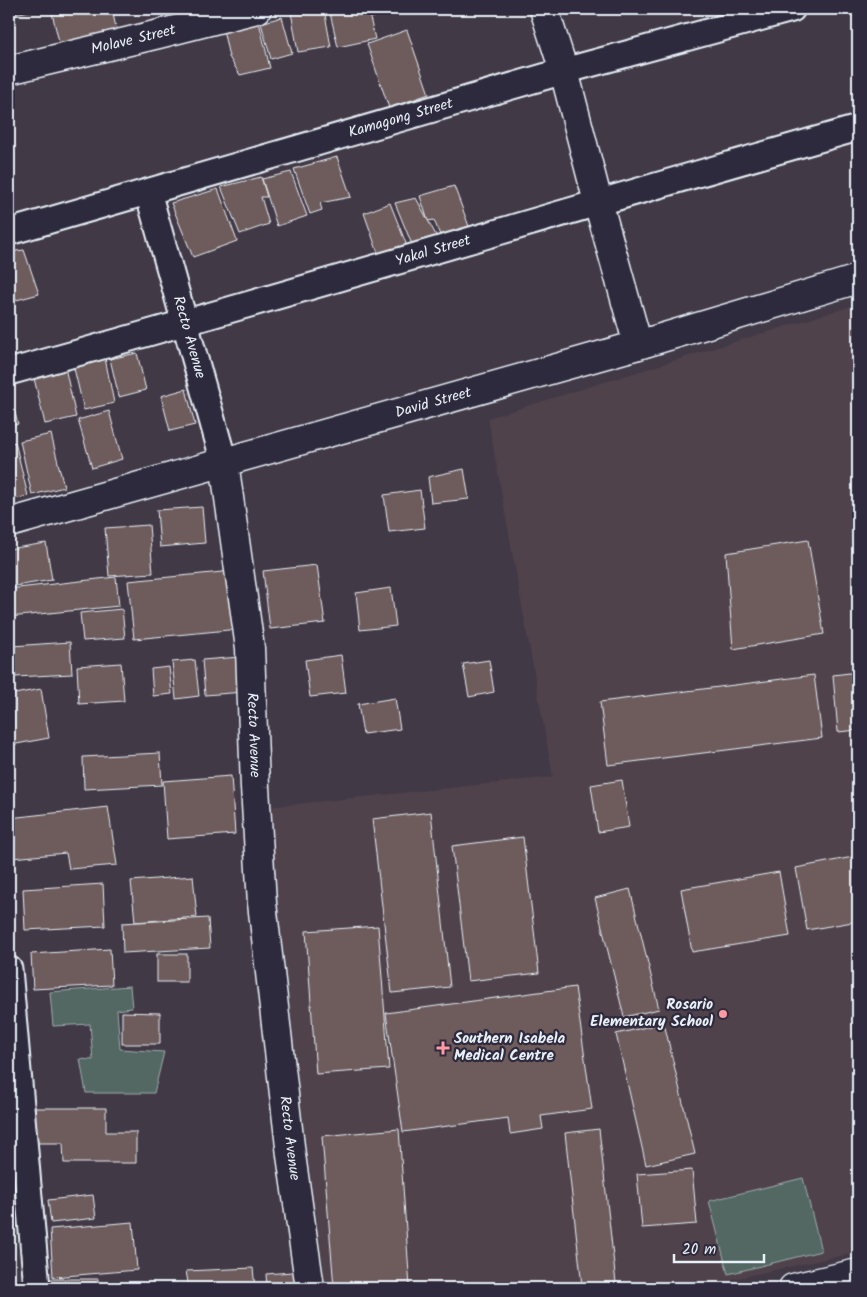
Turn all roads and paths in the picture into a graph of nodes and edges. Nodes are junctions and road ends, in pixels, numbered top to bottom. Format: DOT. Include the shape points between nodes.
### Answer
graph roads {
  1 [pos="257,9"];
  2 [pos="544,9"];
  3 [pos="792,9"];
  4 [pos="9,70"];
  5 [pos="564,70"];
  6 [pos="858,128"];
  7 [pos="148,192"];
  8 [pos="598,202"];
  9 [pos="9,232"];
  10 [pos="858,279"];
  11 [pos="185,324"];
  12 [pos="638,345"];
  13 [pos="9,372"];
  14 [pos="224,462"];
  15 [pos="9,523"];
  16 [pos="9,969"];
  17 [pos="858,1272"];
  18 [pos="37,1288"];
  19 [pos="310,1288"];
  20 [pos="793,1288"];
  1 -- 4 [label="street, Molave Street"];
  2 -- 5 [label="street"];
  3 -- 5 [label="street, Kamagong Street"];
  5 -- 7 [label="street, Kamagong Street"];
  5 -- 8 [label="street"];
  6 -- 8 [label="street, Yakal Street"];
  7 -- 9 [label="street, Kamagong Street"];
  7 -- 11 [label="street, Recto Avenue"];
  8 -- 11 [label="street, Yakal Street"];
  8 -- 12 [label="street"];
  10 -- 12 [label="street, David Street"];
  11 -- 13 [label="street, Yakal Street"];
  11 -- 14 [label="street, Recto Avenue"];
  12 -- 14 [label="street, David Street"];
  14 -- 15 [label="street, David Street"];
  14 -- 19 [label="street, Recto Avenue" via="250,648 262,903"];
  16 -- 18 [label="street"];
  17 -- 20 [label="street"];
}
